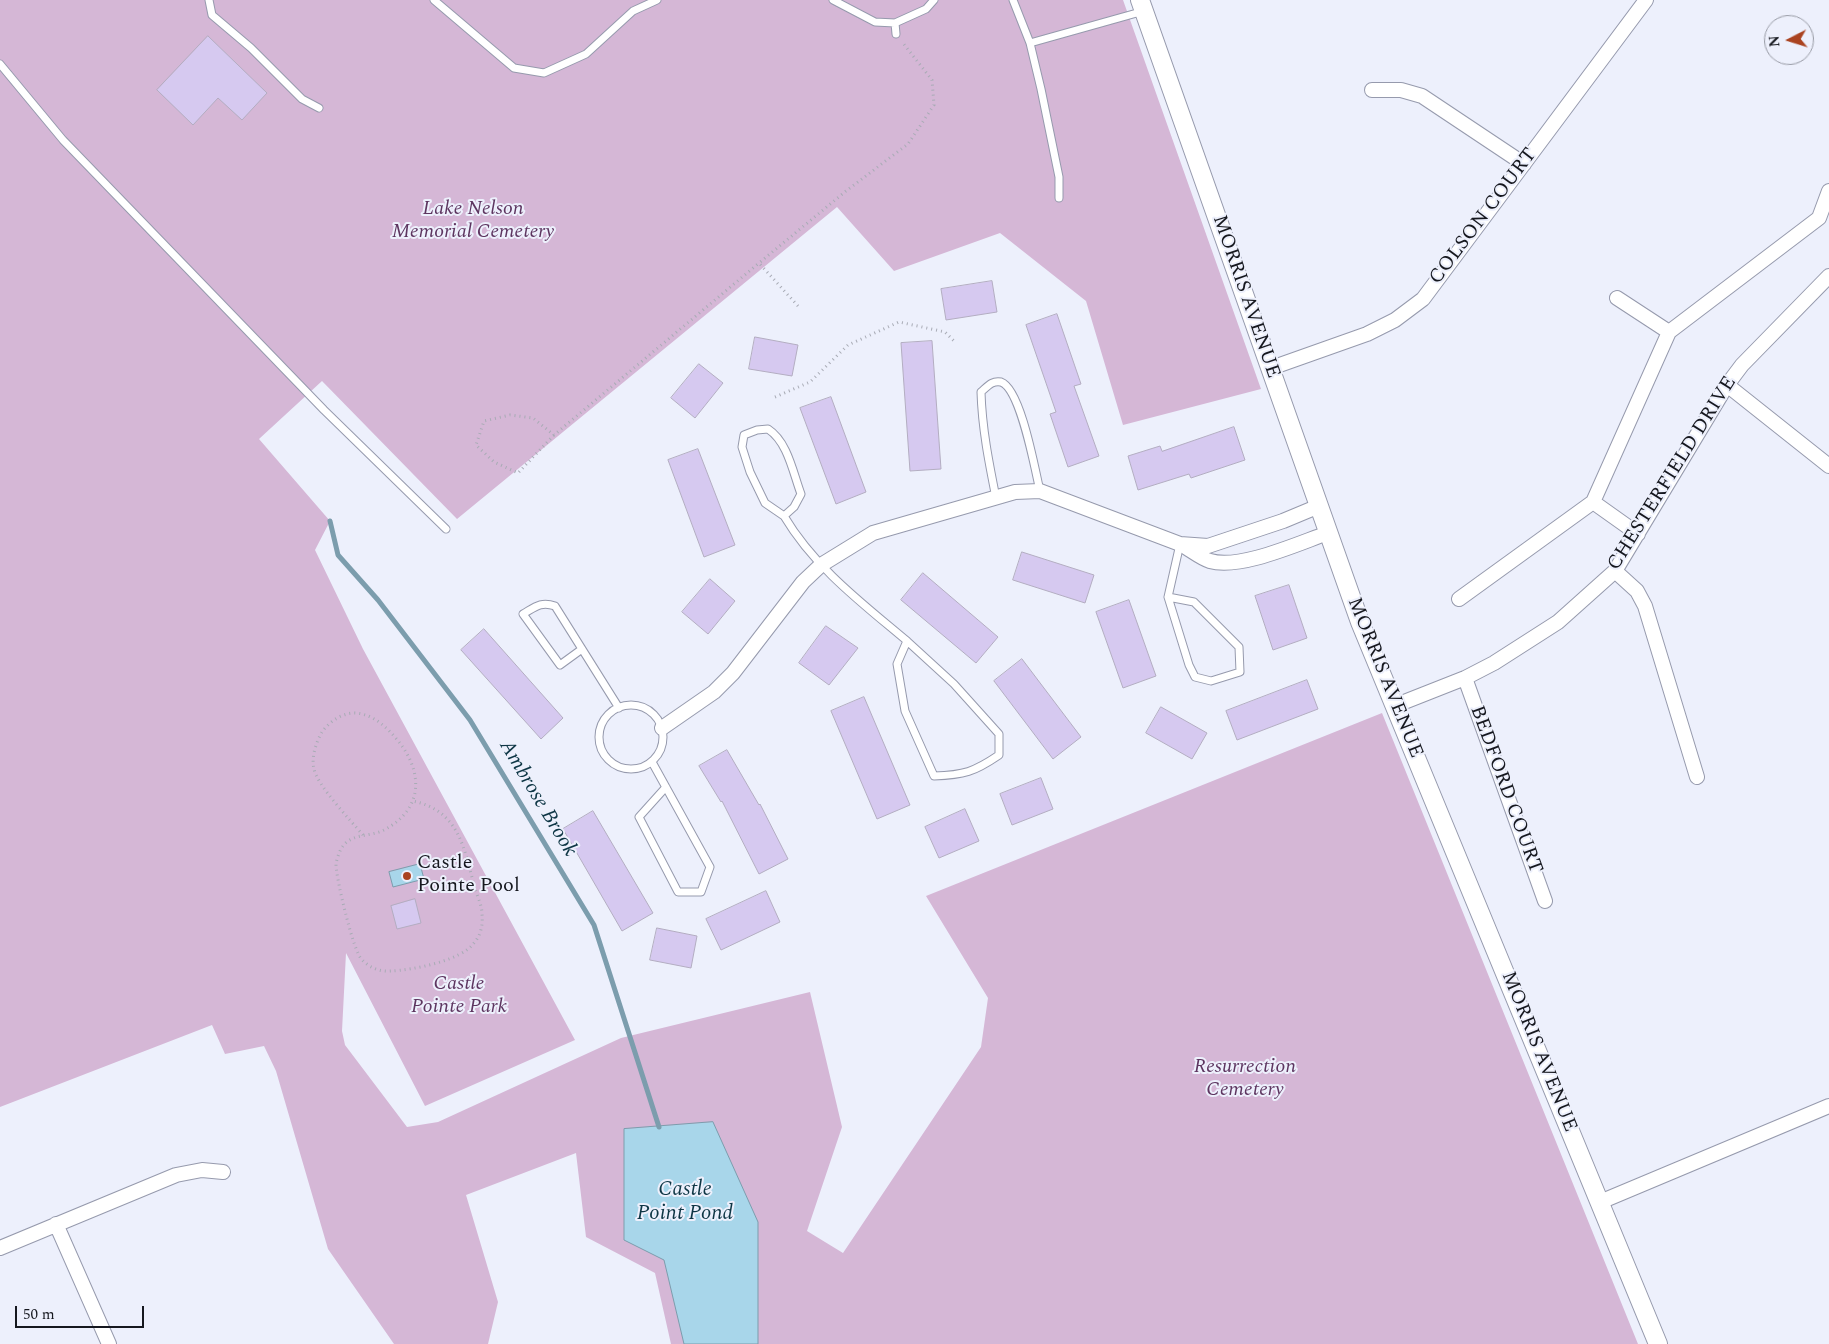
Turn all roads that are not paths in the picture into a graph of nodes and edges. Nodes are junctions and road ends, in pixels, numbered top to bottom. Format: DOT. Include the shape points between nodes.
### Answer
graph roads {
  1 [pos="209,0"];
  2 [pos="434,0"];
  3 [pos="658,0"];
  4 [pos="833,0"];
  5 [pos="934,0"];
  6 [pos="1012,0"];
  7 [pos="1643,1"];
  8 [pos="1142,5"];
  9 [pos="895,23"];
  10 [pos="896,34"];
  11 [pos="1030,44"];
  12 [pos="0,64"];
  13 [pos="1372,90"];
  14 [pos="320,108"];
  15 [pos="1524,164"];
  16 [pos="1829,192"];
  17 [pos="1059,198"];
  18 [pos="1824,222"];
  19 [pos="1829,276"];
  20 [pos="1617,298"];
  21 [pos="1669,332"];
  22 [pos="1270,368"];
  23 [pos="1727,385"];
  24 [pos="1829,466"];
  25 [pos="1040,491"];
  26 [pos="996,498"];
  27 [pos="1593,502"];
  28 [pos="1319,506"];
  29 [pos="784,516"];
  30 [pos="446,529"];
  31 [pos="1328,533"];
  32 [pos="1638,534"];
  33 [pos="1180,544"];
  34 [pos="820,564"];
  35 [pos="1615,571"];
  36 [pos="1168,598"];
  37 [pos="1459,599"];
  38 [pos="907,641"];
  39 [pos="582,649"];
  40 [pos="1465,678"];
  41 [pos="1394,706"];
  42 [pos="619,708"];
  43 [pos="662,728"];
  44 [pos="652,762"];
  45 [pos="1697,776"];
  46 [pos="666,787"];
  47 [pos="1545,901"];
  48 [pos="1829,1106"];
  49 [pos="223,1172"];
  50 [pos="1600,1202"];
  51 [pos="56,1224"];
  52 [pos="0,1248"];
  53 [pos="109,1344"];
  54 [pos="1658,1344"];
  1 -- 14 [label="lane" via="212,15 302,99"];
  2 -- 3 [label="lane" via="514,68 544,73 586,54 633,11"];
  4 -- 9 [label="lane" via="875,22"];
  5 -- 9 [label="lane" via="926,9"];
  6 -- 11 [label="lane"];
  7 -- 15 [label="street, COLSON COURT"];
  8 -- 11 [label="lane"];
  8 -- 22 [label="street, MORRIS AVENUE"];
  9 -- 10 [label="lane"];
  11 -- 17 [label="lane" via="1052,135"];
  12 -- 30 [label="lane" via="63,140 324,410"];
  13 -- 15 [label="street" via="1401,90 1422,96"];
  15 -- 22 [label="street, COLSON COURT" via="1423,300 1395,320 1367,334"];
  16 -- 18 [label="street"];
  18 -- 21 [label="street"];
  19 -- 23 [label="street, CHESTERFIELD DRIVE" via="1742,365"];
  20 -- 21 [label="street"];
  21 -- 27 [label="street"];
  22 -- 28 [label="street, MORRIS AVENUE"];
  23 -- 24 [label="street"];
  23 -- 32 [label="street, CHESTERFIELD DRIVE"];
  25 -- 26 [label="street" via="1015,492"];
  25 -- 26 [label="lane" via="1024,421 1009,387 992,382 981,392 981,414"];
  25 -- 33 [label="street"];
  26 -- 34 [label="street" via="873,532"];
  27 -- 32 [label="street"];
  27 -- 37 [label="street"];
  28 -- 31 [label="street, MORRIS AVENUE"];
  28 -- 33 [label="street" via="1208,546"];
  29 -- 29 [label="lane" via="765,503 742,447 744,435 768,429 776,434 787,454 801,494"];
  29 -- 34 [label="lane" via="794,534"];
  31 -- 33 [label="street" via="1259,557 1228,563 1210,561"];
  31 -- 41 [label="street, MORRIS AVENUE"];
  32 -- 35 [label="street, CHESTERFIELD DRIVE"];
  33 -- 36 [label="lane"];
  34 -- 38 [label="lane"];
  34 -- 43 [label="street" via="802,582 733,673 714,692"];
  35 -- 40 [label="street, CHESTERFIELD DRIVE" via="1558,622 1494,664"];
  35 -- 45 [label="street" via="1637,591 1646,606"];
  36 -- 36 [label="lane" via="1189,665 1196,677 1211,681 1240,672 1239,648 1194,602"];
  38 -- 38 [label="lane" via="897,664 905,711 934,776 980,769 999,755 999,734 954,684"];
  39 -- 39 [label="lane" via="555,606 546,603 523,614 560,665"];
  39 -- 42 [label="lane"];
  40 -- 41 [label="street, CHESTERFIELD DRIVE"];
  40 -- 47 [label="street, BEDFORD COURT"];
  41 -- 50 [label="street, MORRIS AVENUE"];
  42 -- 43 [label="lane" via="629,705 645,708 658,718"];
  42 -- 44 [label="lane" via="603,723 600,744 604,754 621,768 632,770"];
  43 -- 44 [label="lane" via="662,747"];
  44 -- 46 [label="lane"];
  46 -- 46 [label="lane" via="710,867 701,892 678,892 639,817"];
  48 -- 50 [label="street"];
  49 -- 51 [label="street" via="202,1170 176,1175"];
  50 -- 54 [label="street, MORRIS AVENUE"];
  51 -- 52 [label="street"];
  51 -- 53 [label="street"];
}
